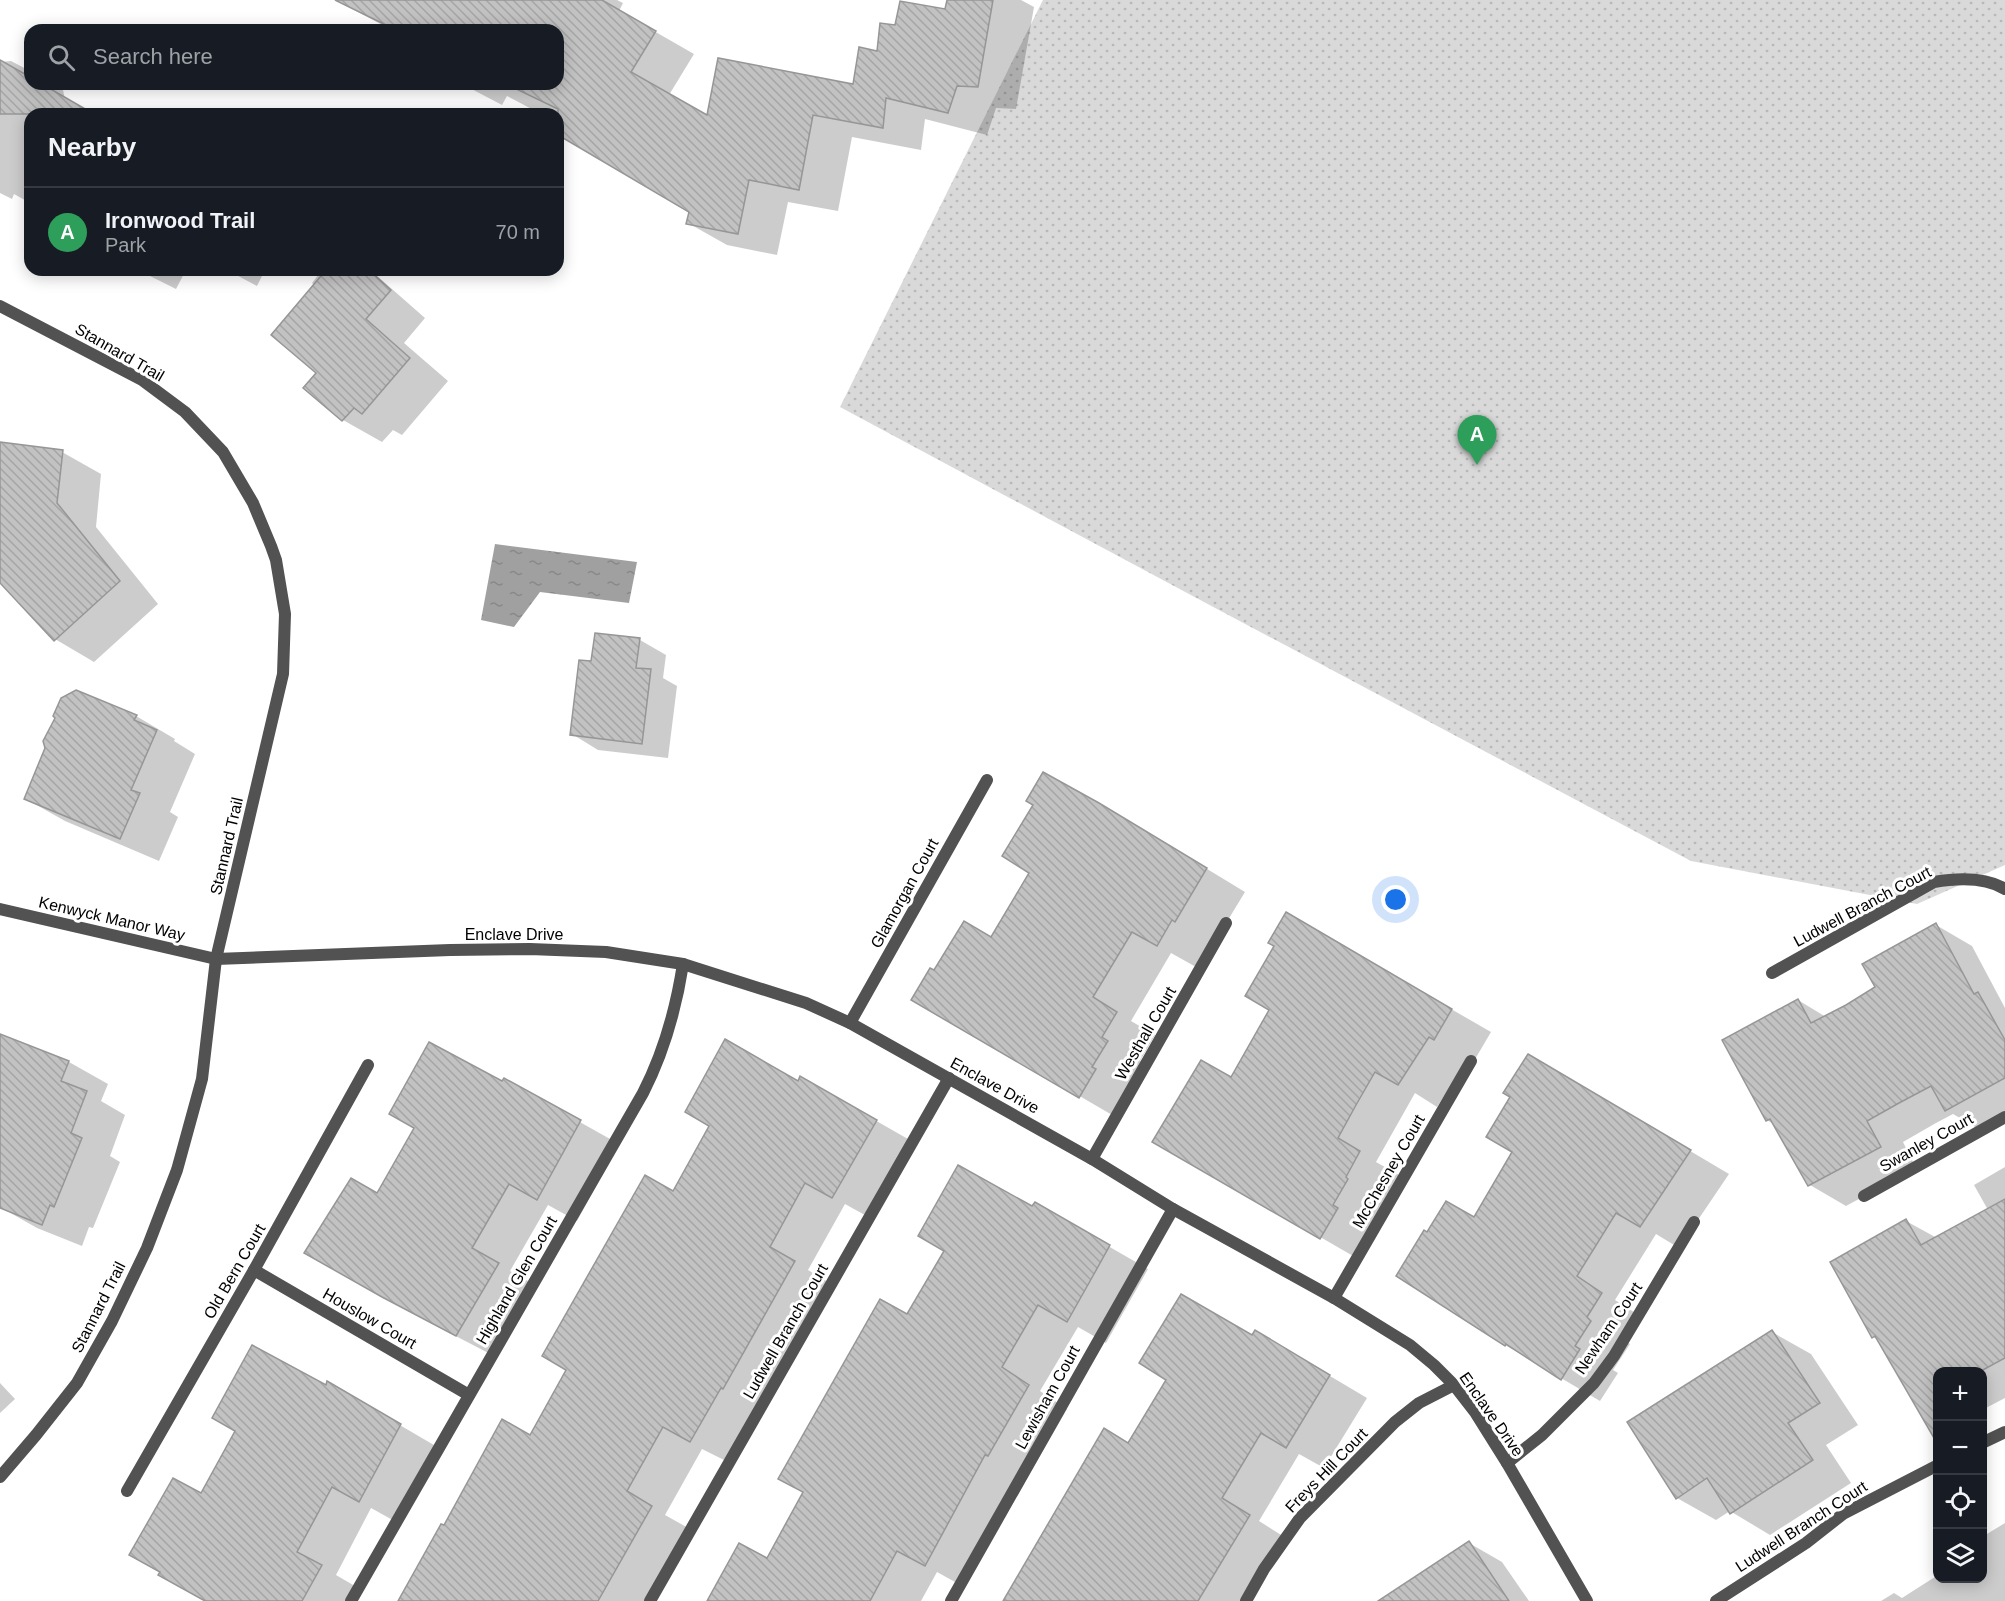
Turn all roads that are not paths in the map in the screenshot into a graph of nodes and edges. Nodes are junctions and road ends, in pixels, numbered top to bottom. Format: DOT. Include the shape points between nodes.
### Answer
graph roads {
  1 [pos="0,306"];
  2 [pos="987,780"];
  3 [pos="2005,889"];
  4 [pos="0,909"];
  5 [pos="1226,923"];
  6 [pos="216,959"];
  7 [pos="683,964"];
  8 [pos="1772,973"];
  9 [pos="850,1023"];
  10 [pos="1471,1061"];
  11 [pos="368,1065"];
  12 [pos="949,1078"];
  13 [pos="2005,1117"];
  14 [pos="1092,1159"];
  15 [pos="1864,1196"];
  16 [pos="1173,1209"];
  17 [pos="1694,1222"];
  18 [pos="254,1270"];
  19 [pos="1334,1298"];
  20 [pos="1454,1385"];
  21 [pos="469,1395"];
  22 [pos="2005,1432"];
  23 [pos="1987,1441"];
  24 [pos="1507,1463"];
  25 [pos="1933,1468"];
  26 [pos="0,1477"];
  27 [pos="127,1491"];
  28 [pos="351,1601"];
  29 [pos="650,1601"];
  30 [pos="951,1601"];
  31 [pos="1246,1601"];
  32 [pos="1587,1601"];
  33 [pos="1716,1601"];
  1 -- 6 [label="street, Stannard Trail" via="142,380 185,412 223,452 253,503 276,560 285,614 283,674"];
  2 -- 9 [label="street, Glamorgan Court"];
  3 -- 8 [label="street, Ludwell Branch Court" via="1995,883 1957,879 1935,882"];
  4 -- 6 [label="street, Kenwyck Manor Way"];
  5 -- 14 [label="street, Westhall Court"];
  6 -- 7 [label="street, Enclave Drive" via="530,949 606,952"];
  6 -- 26 [label="street, Stannard Trail" via="202,1079 177,1170 147,1248 77,1383"];
  7 -- 9 [label="street, Enclave Drive" via="806,1003"];
  7 -- 21 [label="street, Highland Glen Court" via="677,1004 657,1065"];
  9 -- 12 [label="street, Enclave Drive"];
  10 -- 19 [label="street, McChesney Court"];
  11 -- 18 [label="street, Old Bern Court"];
  12 -- 14 [label="street, Enclave Drive"];
  12 -- 29 [label="street, Ludwell Branch Court"];
  13 -- 15 [label="street, Swanley Court"];
  14 -- 16 [label="street, Enclave Drive"];
  16 -- 19 [label="street, Enclave Drive"];
  16 -- 30 [label="street, Lewisham Court"];
  17 -- 24 [label="street, Newham Court" via="1594,1383 1542,1435"];
  18 -- 21 [label="street, Houslow Court"];
  18 -- 27 [label="street, Old Bern Court"];
  19 -- 20 [label="street, Enclave Drive" via="1410,1345"];
  20 -- 24 [label="street, Enclave Drive"];
  20 -- 31 [label="street, Freys Hill Court" via="1419,1403 1395,1422 1313,1504 1264,1569"];
  21 -- 28 [label="street, Highland Glen Court"];
  22 -- 23 [label="street"];
  24 -- 32 [label="street, Enclave Drive"];
  25 -- 33 [label="street, Ludwell Branch Court" via="1843,1514 1806,1543"];
}
